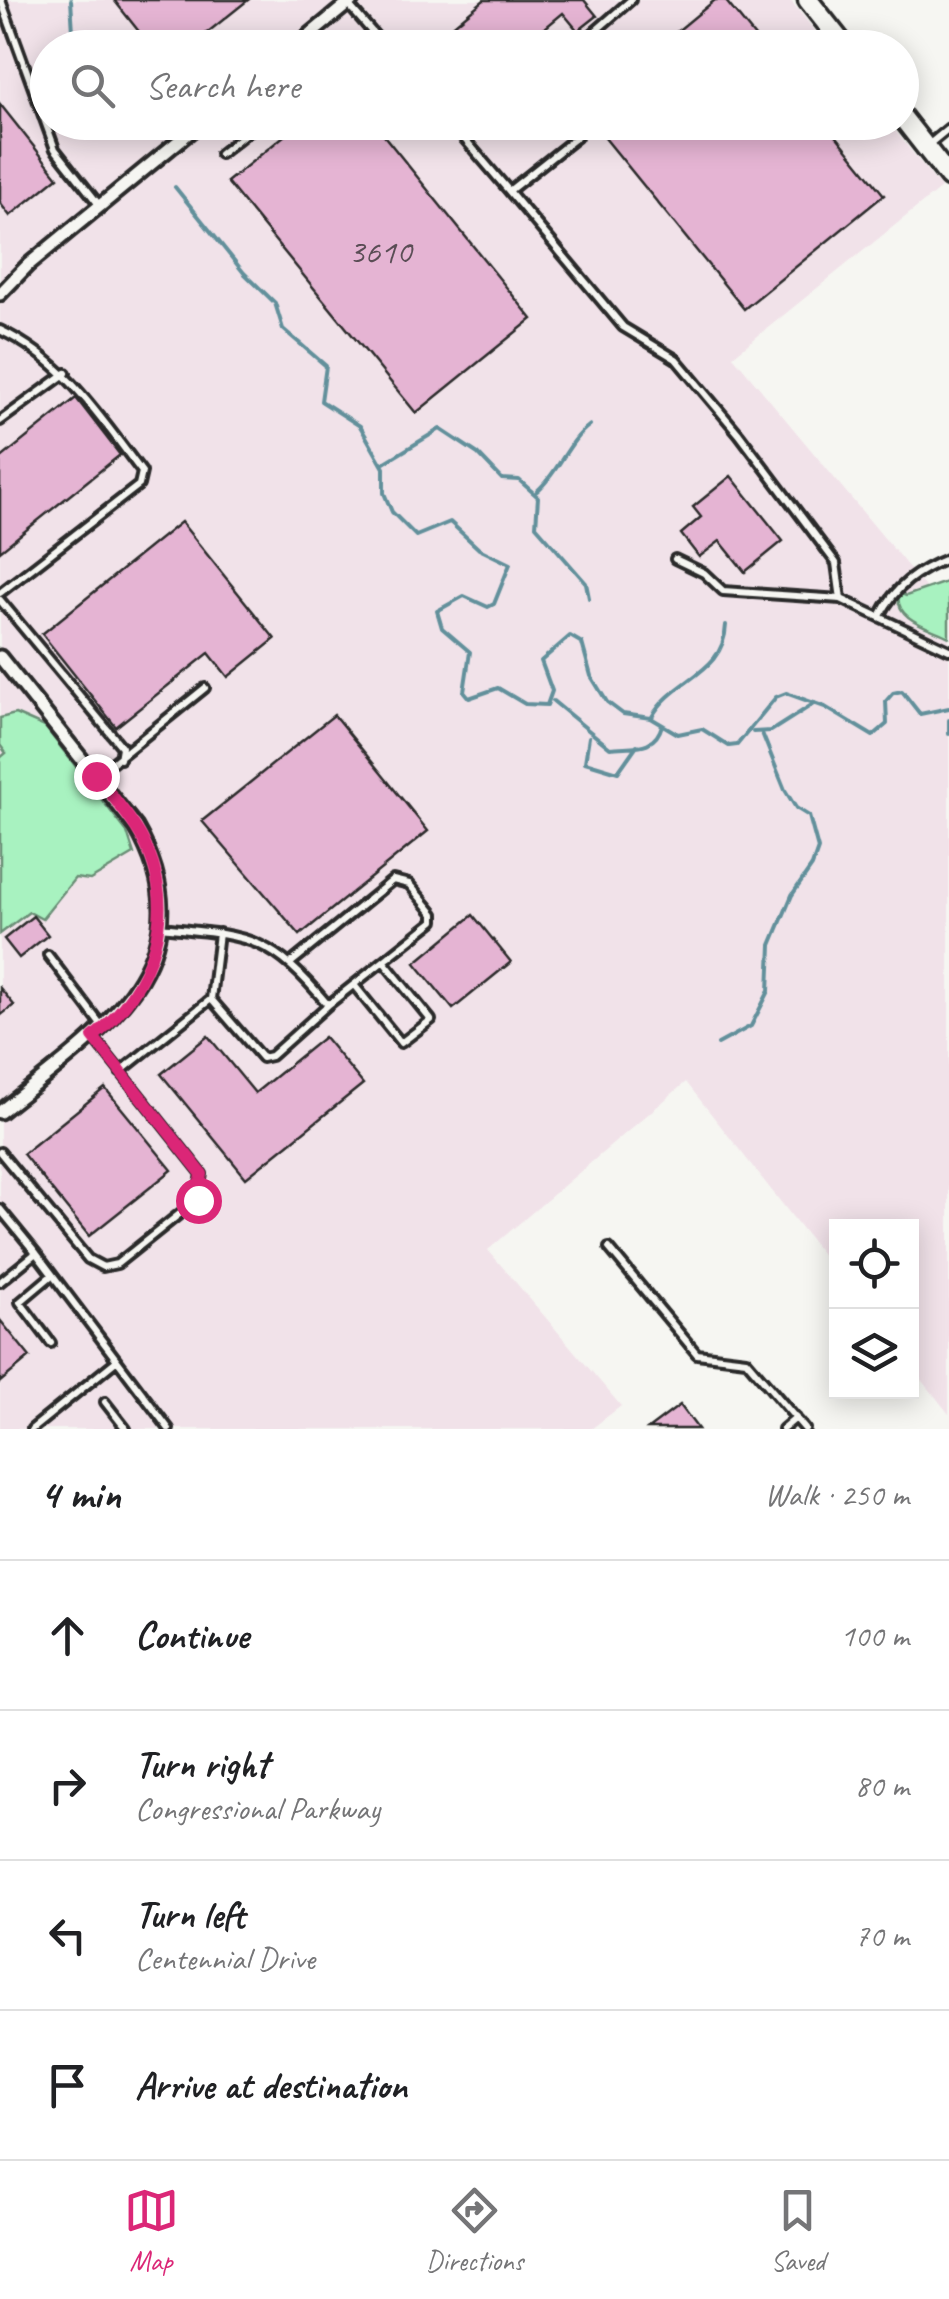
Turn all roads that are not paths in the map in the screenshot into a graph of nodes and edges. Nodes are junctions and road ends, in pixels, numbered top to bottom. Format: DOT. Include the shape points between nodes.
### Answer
graph roads {
  1 [pos="0,0"];
  2 [pos="630,0"];
  3 [pos="808,0"];
  4 [pos="348,1"];
  5 [pos="315,30"];
  6 [pos="371,30"];
  7 [pos="596,30"];
  8 [pos="832,30"];
  9 [pos="30,80"];
  10 [pos="949,128"];
  11 [pos="919,138"];
  12 [pos="53,140"];
  13 [pos="180,140"];
  14 [pos="238,140"];
  15 [pos="465,140"];
  16 [pos="572,140"];
  17 [pos="926,147"];
  18 [pos="220,154"];
  19 [pos="949,176"];
  20 [pos="509,191"];
  21 [pos="100,206"];
  22 [pos="4,281"];
  23 [pos="0,294"];
  24 [pos="0,330"];
  25 [pos="66,372"];
  26 [pos="0,421"];
  27 [pos="949,558"];
  28 [pos="675,559"];
  29 [pos="0,597"];
  30 [pos="841,599"];
  31 [pos="880,617"];
  32 [pos="949,650"];
  33 [pos="0,657"];
  34 [pos="205,688"];
  35 [pos="120,759"];
  36 [pos="96,776"];
  37 [pos="159,921"];
  38 [pos="219,933"];
  39 [pos="48,955"];
  40 [pos="292,962"];
  41 [pos="384,962"];
  42 [pos="354,985"];
  43 [pos="212,999"];
  44 [pos="328,1005"];
  45 [pos="104,1028"];
  46 [pos="93,1037"];
  47 [pos="120,1072"];
  48 [pos="0,1112"];
  49 [pos="0,1152"];
  50 [pos="0,1208"];
  51 [pos="609,1248"];
  52 [pos="36,1253"];
  53 [pos="52,1275"];
  54 [pos="0,1282"];
  55 [pos="51,1343"];
  56 [pos="116,1362"];
  57 [pos="105,1402"];
  58 [pos="796,1418"];
  59 [pos="32,1429"];
  60 [pos="126,1429"];
  61 [pos="169,1429"];
  62 [pos="783,1429"];
  63 [pos="805,1429"];
  1 -- 9 [label="lane"];
  2 -- 7 [label="lane"];
  3 -- 8 [label="main road"];
  4 -- 5 [label="street"];
  4 -- 6 [label="lane"];
  10 -- 17 [label="lane"];
  11 -- 17 [label="main road"];
  12 -- 21 [label="lane"];
  13 -- 21 [label="street"];
  14 -- 18 [label="lane"];
  15 -- 20 [label="lane"];
  16 -- 20 [label="lane"];
  17 -- 19 [label="main road"];
  20 -- 30 [label="lane" via="623,326 676,359 738,434 820,536 836,563"];
  21 -- 22 [label="street"];
  22 -- 23 [label="street"];
  24 -- 25 [label="lane"];
  25 -- 26 [label="lane"];
  25 -- 29 [label="lane" via="142,472 139,485"];
  27 -- 31 [label="lane" via="920,569 889,598"];
  28 -- 30 [label="lane" via="723,590"];
  29 -- 35 [label="lane" via="122,747"];
  30 -- 31 [label="lane"];
  31 -- 32 [label="lane"];
  33 -- 36 [label="street"];
  34 -- 35 [label="lane"];
  35 -- 36 [label="lane"];
  36 -- 37 [label="street" via="144,841 158,883"];
  37 -- 38 [label="lane"];
  37 -- 45 [label="street" via="139,986"];
  38 -- 40 [label="lane"];
  38 -- 43 [label="lane"];
  39 -- 45 [label="lane"];
  40 -- 41 [label="lane" via="400,880 434,921"];
  40 -- 44 [label="lane"];
  41 -- 42 [label="lane"];
  41 -- 42 [label="lane" via="431,1020 400,1043"];
  42 -- 44 [label="lane"];
  43 -- 44 [label="lane" via="262,1058"];
  43 -- 47 [label="lane"];
  45 -- 46 [label="street"];
  46 -- 47 [label="lane"];
  46 -- 48 [label="street"];
  47 -- 49 [label="lane" via="202,1174 202,1186 198,1200 116,1264 103,1267 88,1259"];
  50 -- 52 [label="lane"];
  51 -- 58 [label="lane" via="697,1354 746,1360"];
  52 -- 53 [label="lane"];
  52 -- 54 [label="lane"];
  53 -- 55 [label="lane" via="20,1302"];
  53 -- 56 [label="lane"];
  56 -- 59 [label="lane"];
  56 -- 61 [label="lane"];
  57 -- 60 [label="lane"];
  58 -- 62 [label="lane"];
  58 -- 63 [label="lane"];
}
